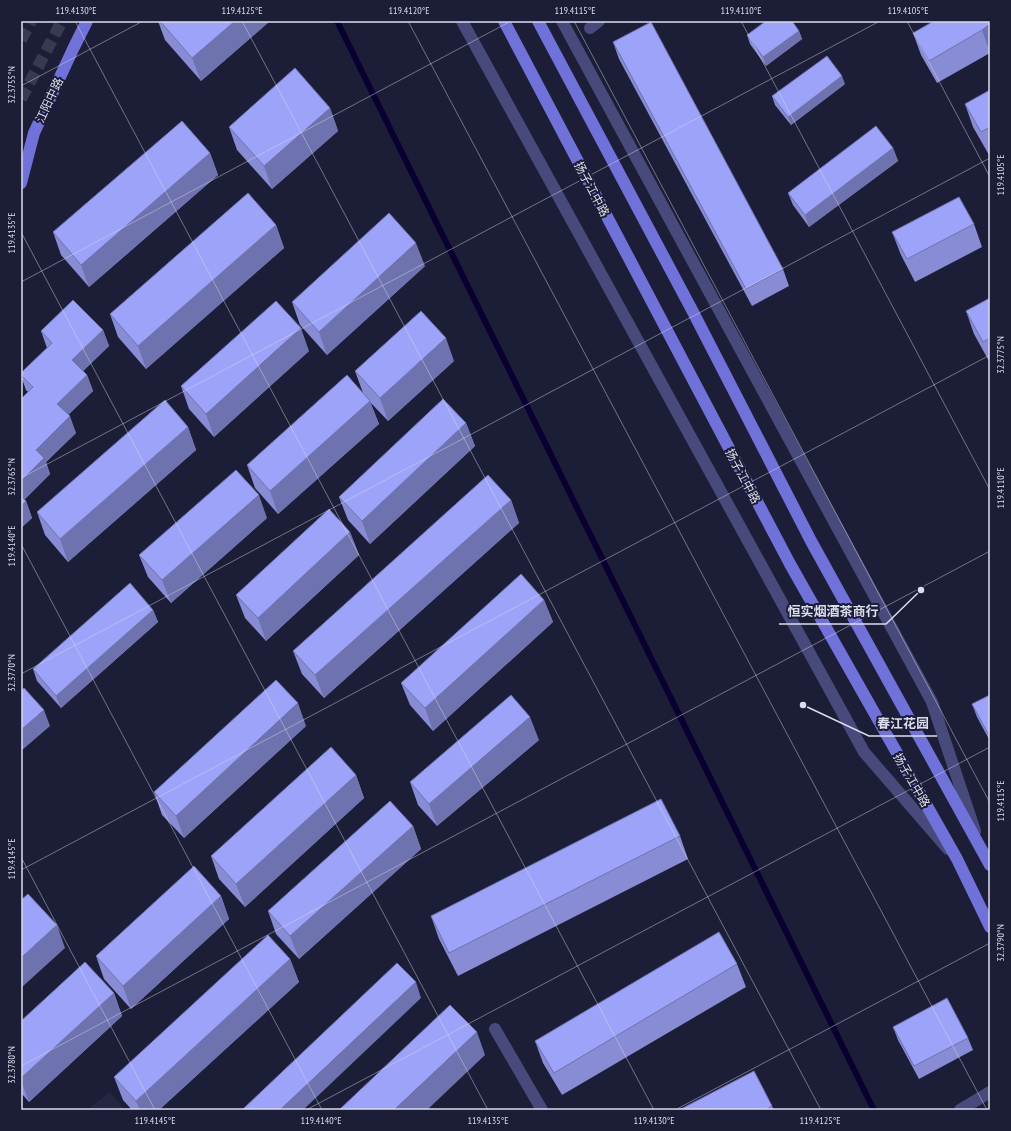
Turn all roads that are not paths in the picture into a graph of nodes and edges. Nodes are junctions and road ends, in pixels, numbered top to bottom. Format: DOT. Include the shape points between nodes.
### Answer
graph roads {
  1 [pos="87,21"];
  2 [pos="462,21"];
  3 [pos="504,21"];
  4 [pos="538,21"];
  5 [pos="562,21"];
  6 [pos="21,183"];
  7 [pos="979,844"];
  8 [pos="957,859"];
  9 [pos="990,865"];
  10 [pos="990,927"];
  11 [pos="495,1029"];
  12 [pos="990,1092"];
  13 [pos="542,1110"];
  14 [pos="960,1110"];
  1 -- 6 [label="main road, 江阳中路" via="34,133"];
  2 -- 8 [label="street" via="864,752"];
  3 -- 8 [label="main road, 扬子江中路" via="790,564"];
  4 -- 7 [label="main road" via="692,310 811,541"];
  5 -- 7 [label="street" via="932,702"];
  7 -- 9 [label="main road"];
  8 -- 10 [label="main road, 扬子江中路"];
  11 -- 13 [label="street"];
  12 -- 14 [label="street"];
}
